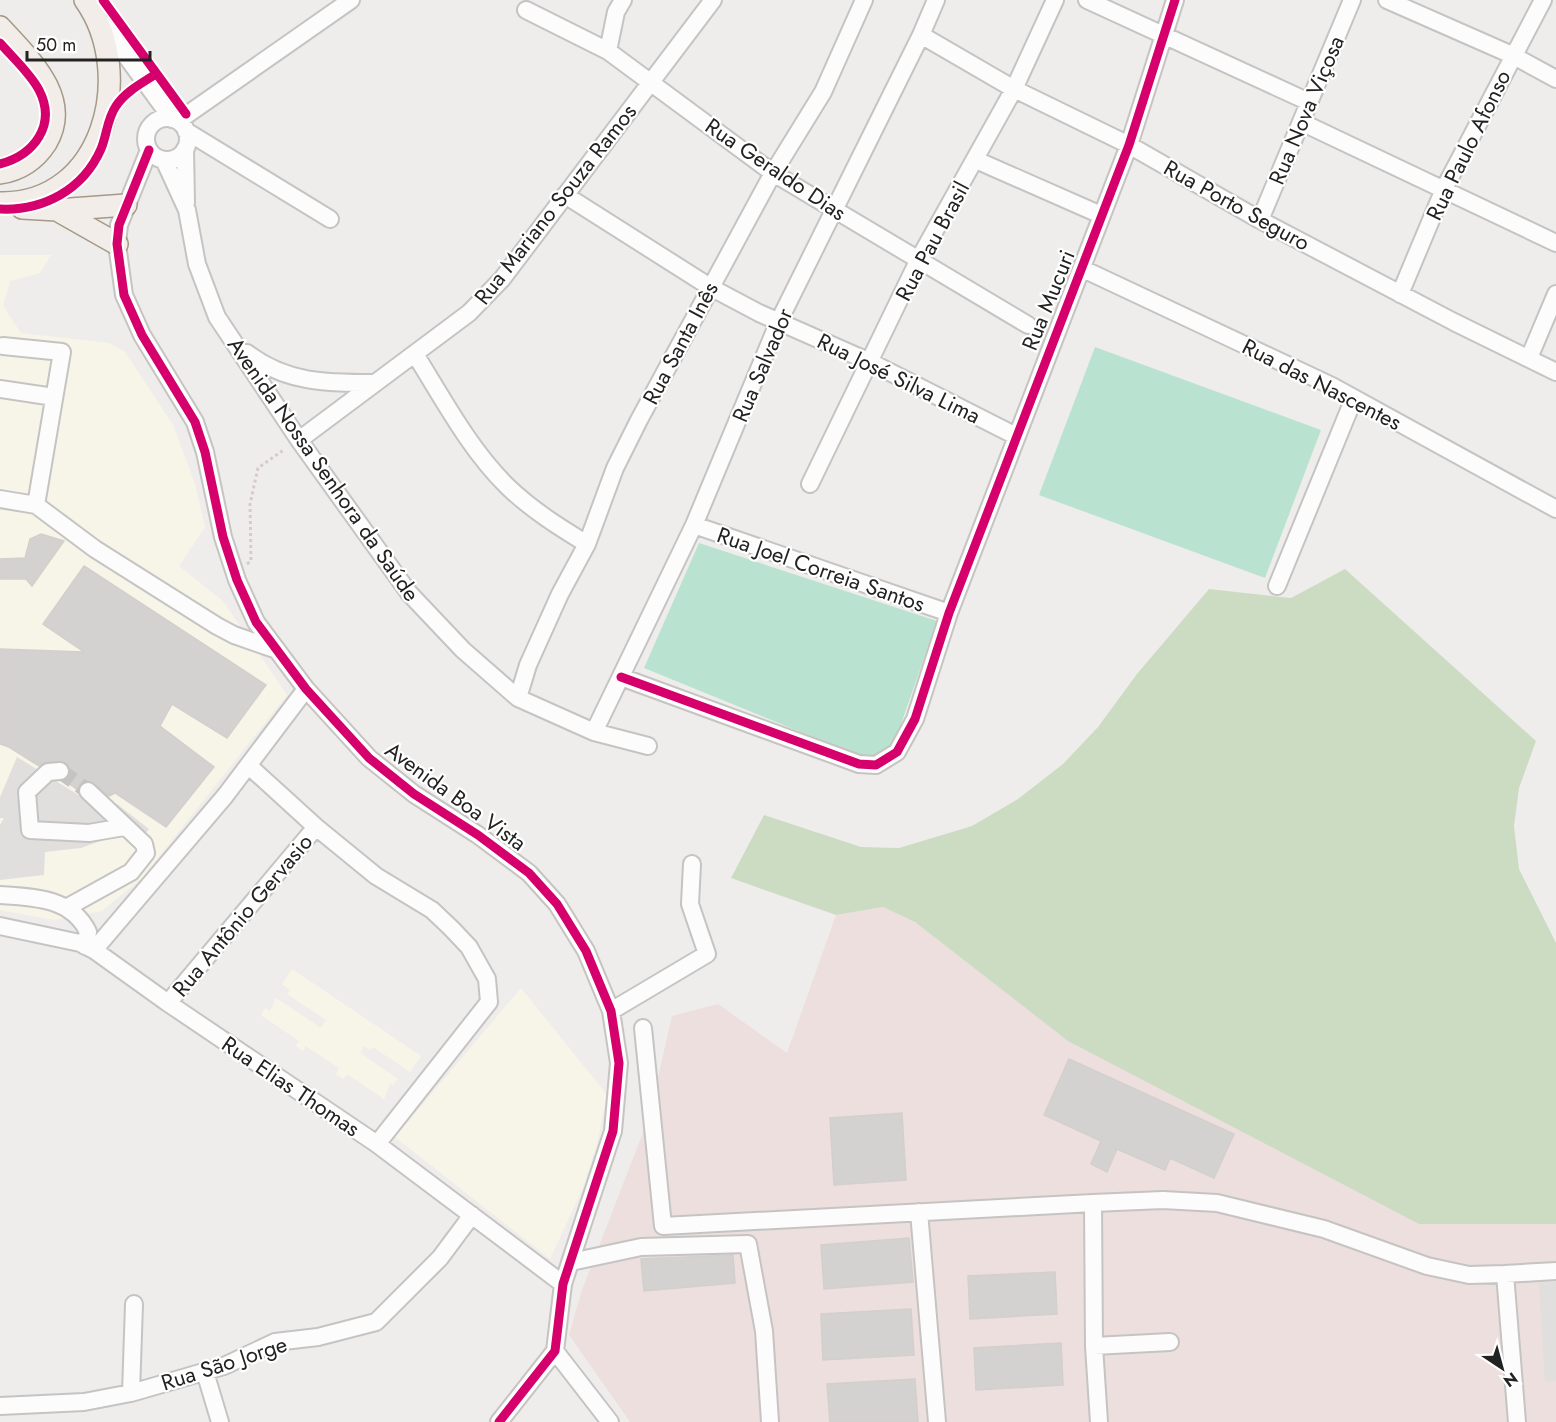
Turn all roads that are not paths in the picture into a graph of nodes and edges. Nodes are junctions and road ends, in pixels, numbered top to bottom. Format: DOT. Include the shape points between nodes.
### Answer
graph roads {
  1 [pos="351,0"];
  2 [pos="623,0"];
  3 [pos="713,0"];
  4 [pos="864,0"];
  5 [pos="936,0"];
  6 [pos="1055,0"];
  7 [pos="1087,0"];
  8 [pos="1175,0"];
  9 [pos="1352,0"];
  10 [pos="1387,0"];
  11 [pos="1543,0"];
  12 [pos="91,8"];
  13 [pos="526,10"];
  14 [pos="0,27"];
  15 [pos="1162,34"];
  16 [pos="921,35"];
  17 [pos="608,51"];
  18 [pos="1512,55"];
  19 [pos="1556,78"];
  20 [pos="651,83"];
  21 [pos="1014,89"];
  22 [pos="1309,102"];
  23 [pos="1301,122"];
  24 [pos="179,124"];
  25 [pos="1129,145"];
  26 [pos="185,149"];
  27 [pos="149,150"];
  28 [pos="164,160"];
  29 [pos="976,160"];
  30 [pos="0,173"];
  31 [pos="773,173"];
  32 [pos="1444,189"];
  33 [pos="565,195"];
  34 [pos="0,205"];
  35 [pos="126,205"];
  36 [pos="57,210"];
  37 [pos="187,210"];
  38 [pos="836,210"];
  39 [pos="1101,215"];
  40 [pos="330,219"];
  41 [pos="1260,220"];
  42 [pos="1556,243"];
  43 [pos="117,244"];
  44 [pos="919,259"];
  45 [pos="1083,269"];
  46 [pos="710,287"];
  47 [pos="1400,294"];
  48 [pos="1556,294"];
  49 [pos="779,321"];
  50 [pos="1028,325"];
  51 [pos="234,343"];
  52 [pos="3,346"];
  53 [pos="415,354"];
  54 [pos="1529,358"];
  55 [pos="870,362"];
  56 [pos="1556,372"];
  57 [pos="374,383"];
  58 [pos="0,389"];
  59 [pos="54,397"];
  60 [pos="1354,398"];
  61 [pos="1016,436"];
  62 [pos="298,440"];
  63 [pos="810,483"];
  64 [pos="0,500"];
  65 [pos="36,505"];
  66 [pos="1556,509"];
  67 [pos="694,525"];
  68 [pos="587,544"];
  69 [pos="1277,586"];
  70 [pos="949,613"];
  71 [pos="277,650"];
  72 [pos="621,677"];
  73 [pos="306,689"];
  74 [pos="518,698"];
  75 [pos="594,732"];
  76 [pos="648,746"];
  77 [pos="249,766"];
  78 [pos="60,771"];
  79 [pos="88,792"];
  80 [pos="124,826"];
  81 [pos="316,827"];
  82 [pos="692,864"];
  83 [pos="0,895"];
  84 [pos="66,908"];
  85 [pos="0,926"];
  86 [pos="90,948"];
  87 [pos="168,1003"];
  88 [pos="611,1011"];
  89 [pos="643,1028"];
  90 [pos="377,1144"];
  91 [pos="1093,1203"];
  92 [pos="919,1212"];
  93 [pos="472,1215"];
  94 [pos="663,1226"];
  95 [pos="641,1246"];
  96 [pos="571,1262"];
  97 [pos="1556,1271"];
  98 [pos="1505,1274"];
  99 [pos="563,1284"];
  100 [pos="134,1304"];
  101 [pos="1170,1342"];
  102 [pos="1094,1346"];
  103 [pos="555,1351"];
  104 [pos="205,1372"];
  105 [pos="131,1393"];
  106 [pos="0,1406"];
  107 [pos="220,1422"];
  108 [pos="499,1422"];
  109 [pos="610,1422"];
  110 [pos="770,1422"];
  111 [pos="937,1422"];
  112 [pos="1099,1422"];
  113 [pos="1517,1422"];
  1 -- 24 [label="street"];
  2 -- 17 [label="street" via="616,12"];
  3 -- 20 [label="street, Rua Mariano Souza Ramos"];
  4 -- 31 [label="street, Rua Santa Inês" via="823,92"];
  5 -- 16 [label="street, Rua Salvador"];
  6 -- 21 [label="street, Rua Pau Brasil"];
  7 -- 15 [label="street"];
  8 -- 15 [label="street, Rua Mucuri"];
  9 -- 22 [label="street, Rua Nova Viçosa"];
  10 -- 18 [label="street"];
  11 -- 18 [label="street, Rua Paulo Afonso"];
  12 -- 24 [label="street"];
  12 -- 34 [label="main road" via="106,53 108,91 101,129 90,155 73,177 50,193"];
  13 -- 17 [label="street, Rua Geraldo Dias"];
  14 -- 30 [label="main road" via="42,77 54,106 53,127 42,149 25,165"];
  15 -- 22 [label="street"];
  15 -- 25 [label="street, Rua Mucuri"];
  16 -- 21 [label="street, Rua Porto Seguro"];
  16 -- 38 [label="street, Rua Salvador"];
  17 -- 20 [label="street, Rua Geraldo Dias"];
  18 -- 19 [label="street"];
  18 -- 32 [label="street, Rua Paulo Afonso"];
  20 -- 31 [label="street, Rua Geraldo Dias"];
  20 -- 33 [label="street, Rua Mariano Souza Ramos"];
  21 -- 25 [label="street, Rua Porto Seguro"];
  21 -- 29 [label="street, Rua Pau Brasil"];
  22 -- 23 [label="street, Rua Nova Viçosa"];
  23 -- 32 [label="street"];
  23 -- 41 [label="street, Rua Nova Viçosa"];
  24 -- 26 [label="street"];
  24 -- 27 [label="street" via="160,119 150,126 146,138"];
  24 -- 40 [label="street"];
  25 -- 39 [label="street, Rua Mucuri"];
  25 -- 41 [label="street, Rua Porto Seguro"];
  26 -- 28 [label="street" via="176,158"];
  26 -- 37 [label="street, Avenida Nossa Senhora da Saúde"];
  27 -- 28 [label="street"];
  27 -- 35 [label="street, Avenida Boa Vista"];
  28 -- 37 [label="street, Avenida Nossa Senhora da Saúde"];
  29 -- 39 [label="street"];
  29 -- 44 [label="street, Rua Pau Brasil"];
  31 -- 38 [label="street, Rua Geraldo Dias"];
  31 -- 46 [label="street, Rua Santa Inês"];
  32 -- 42 [label="street"];
  32 -- 47 [label="street, Rua Paulo Afonso"];
  33 -- 46 [label="street, Rua José Silva Lima"];
  33 -- 53 [label="street, Rua Mariano Souza Ramos" via="502,279 469,313"];
  34 -- 36 [label="main road"];
  35 -- 36 [label="main road"];
  35 -- 43 [label="street, Avenida Boa Vista"];
  36 -- 43 [label="main road"];
  37 -- 51 [label="street, Avenida Nossa Senhora da Saúde" via="202,279 217,317"];
  38 -- 44 [label="street, Rua Geraldo Dias"];
  38 -- 49 [label="street, Rua Salvador"];
  39 -- 45 [label="street, Rua Mucuri"];
  41 -- 47 [label="street, Rua Porto Seguro"];
  43 -- 71 [label="street, Avenida Boa Vista" via="130,313 195,422 237,580 256,622"];
  44 -- 50 [label="street, Rua Geraldo Dias"];
  44 -- 55 [label="street, Rua Pau Brasil"];
  45 -- 60 [label="street, Rua das Nascentes"];
  45 -- 61 [label="street, Rua Mucuri" via="1050,343"];
  46 -- 49 [label="street, Rua José Silva Lima"];
  46 -- 68 [label="street, Rua Santa Inês" via="615,468"];
  47 -- 54 [label="street, Rua Porto Seguro"];
  48 -- 54 [label="street"];
  49 -- 55 [label="street, Rua José Silva Lima"];
  49 -- 67 [label="street, Rua Salvador"];
  51 -- 57 [label="street" via="263,366 288,376 320,383"];
  51 -- 62 [label="street, Avenida Nossa Senhora da Saúde"];
  52 -- 59 [label="street" via="62,352"];
  53 -- 57 [label="street, Rua Mariano Souza Ramos"];
  53 -- 68 [label="street" via="452,414 507,486"];
  54 -- 56 [label="street, Rua Porto Seguro"];
  55 -- 61 [label="street, Rua José Silva Lima"];
  55 -- 63 [label="street, Rua Pau Brasil"];
  57 -- 62 [label="street, Rua Mariano Souza Ramos"];
  58 -- 59 [label="street"];
  59 -- 65 [label="street"];
  60 -- 66 [label="street, Rua das Nascentes"];
  60 -- 69 [label="street"];
  61 -- 70 [label="street, Rua Mucuri"];
  62 -- 74 [label="street, Avenida Nossa Senhora da Saúde" via="409,593 463,650"];
  64 -- 65 [label="street"];
  65 -- 71 [label="street" via="95,549 218,626"];
  67 -- 70 [label="street, Rua Joel Correia Santos"];
  67 -- 72 [label="street, Rua Salvador"];
  68 -- 74 [label="street, Rua Santa Inês" via="528,665"];
  70 -- 72 [label="street, Rua Mucuri" via="915,719 897,752 876,765 859,764"];
  71 -- 73 [label="street, Avenida Boa Vista"];
  72 -- 75 [label="street, Rua Salvador"];
  73 -- 77 [label="street"];
  73 -- 88 [label="street, Avenida Boa Vista" via="369,758 529,873 557,904 586,951"];
  74 -- 75 [label="street, Avenida Nossa Senhora da Saúde"];
  75 -- 76 [label="street, Avenida Nossa Senhora da Saúde"];
  77 -- 81 [label="street"];
  77 -- 86 [label="street" via="148,889"];
  78 -- 80 [label="street" via="48,772 27,792 30,830 89,833"];
  79 -- 80 [label="street"];
  80 -- 84 [label="street" via="144,844 146,853 141,862 131,872"];
  81 -- 87 [label="street, Rua Antônio Gervasio"];
  81 -- 90 [label="street" via="376,876 439,916 469,947 488,979 489,1002"];
  82 -- 88 [label="street" via="690,904 708,954"];
  83 -- 84 [label="street" via="48,900"];
  84 -- 86 [label="street" via="82,920"];
  85 -- 86 [label="street, Rua Elias Thomas"];
  86 -- 87 [label="street, Rua Elias Thomas"];
  87 -- 90 [label="street, Rua Elias Thomas"];
  88 -- 96 [label="street, Avenida Boa Vista" via="619,1063 613,1131"];
  89 -- 94 [label="street"];
  90 -- 93 [label="street, Rua Elias Thomas"];
  91 -- 92 [label="street"];
  91 -- 98 [label="street" via="1217,1203 1324,1229 1427,1266 1469,1275"];
  91 -- 102 [label="street"];
  92 -- 94 [label="street"];
  92 -- 111 [label="street"];
  93 -- 99 [label="street, Rua Elias Thomas"];
  93 -- 104 [label="street, Rua São Jorge" via="440,1258 376,1322 318,1337 274,1342"];
  94 -- 95 [label="street"];
  95 -- 96 [label="street"];
  95 -- 110 [label="street" via="748,1244 764,1331"];
  96 -- 99 [label="street, Avenida Boa Vista"];
  97 -- 98 [label="street"];
  98 -- 113 [label="street"];
  99 -- 103 [label="street, Avenida Boa Vista"];
  100 -- 105 [label="street"];
  101 -- 102 [label="street"];
  102 -- 112 [label="street"];
  103 -- 108 [label="street"];
  103 -- 109 [label="street"];
  104 -- 105 [label="street, Rua São Jorge"];
  104 -- 107 [label="street"];
  105 -- 106 [label="street, Rua São Jorge" via="84,1401"];
}
